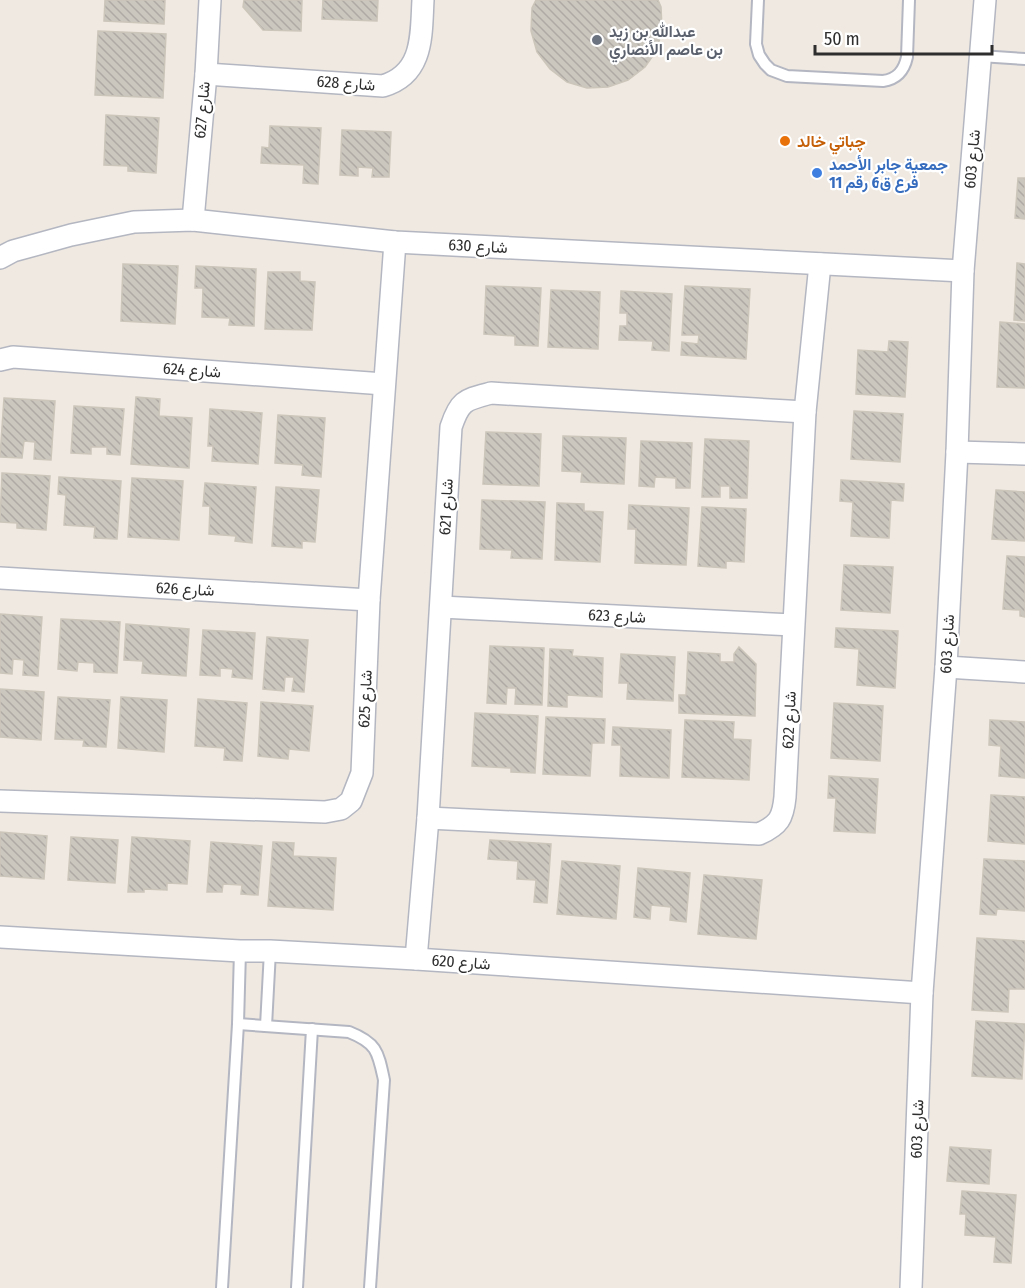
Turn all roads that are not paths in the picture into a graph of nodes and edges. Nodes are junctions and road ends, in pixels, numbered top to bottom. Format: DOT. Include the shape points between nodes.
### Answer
graph roads {
  1 [pos="210,0"];
  2 [pos="423,0"];
  3 [pos="758,0"];
  4 [pos="909,0"];
  5 [pos="985,0"];
  6 [pos="980,56"];
  7 [pos="1025,59"];
  8 [pos="206,74"];
  9 [pos="193,220"];
  10 [pos="395,242"];
  11 [pos="0,258"];
  12 [pos="820,264"];
  13 [pos="963,271"];
  14 [pos="0,360"];
  15 [pos="384,384"];
  16 [pos="805,412"];
  17 [pos="957,452"];
  18 [pos="1025,454"];
  19 [pos="0,579"];
  20 [pos="369,600"];
  21 [pos="441,607"];
  22 [pos="793,626"];
  23 [pos="946,667"];
  24 [pos="1025,672"];
  25 [pos="0,801"];
  26 [pos="428,818"];
  27 [pos="0,937"];
  28 [pos="240,951"];
  29 [pos="270,951"];
  30 [pos="416,959"];
  31 [pos="922,993"];
  32 [pos="238,1024"];
  33 [pos="266,1026"];
  34 [pos="312,1029"];
  35 [pos="222,1288"];
  36 [pos="297,1288"];
  37 [pos="370,1288"];
  38 [pos="911,1288"];
  1 -- 8 [label="street, شارع 627"];
  2 -- 8 [label="street, شارع 628" via="420,45 406,73 395,82 383,86"];
  3 -- 4 [label="lane" via="756,45 771,70 787,76 882,81 896,77 906,65"];
  5 -- 6 [label="street, شارع 603"];
  6 -- 7 [label="lane"];
  6 -- 13 [label="street, شارع 603"];
  8 -- 9 [label="street, شارع 627"];
  9 -- 10 [label="street, شارع 630"];
  9 -- 11 [label="street, شارع 630" via="134,222 71,235"];
  10 -- 12 [label="street, شارع 630"];
  10 -- 15 [label="street, شارع 625"];
  12 -- 13 [label="street, شارع 630"];
  12 -- 16 [label="street, شارع 622"];
  13 -- 17 [label="street, شارع 603"];
  14 -- 15 [label="street, شارع 624" via="13,357"];
  15 -- 20 [label="street, شارع 625"];
  16 -- 21 [label="street, شارع 621" via="491,393 465,401 456,411 451,427"];
  16 -- 22 [label="street, شارع 622"];
  17 -- 18 [label="street"];
  17 -- 23 [label="street, شارع 603"];
  19 -- 20 [label="street, شارع 626"];
  20 -- 25 [label="street, شارع 625" via="362,773 351,801 341,809 325,812"];
  21 -- 22 [label="street, شارع 623"];
  21 -- 26 [label="street, شارع 621"];
  22 -- 26 [label="street, شارع 622" via="783,813 770,829 759,834"];
  23 -- 24 [label="street"];
  23 -- 31 [label="street, شارع 603"];
  26 -- 30 [label="street, شارع 621"];
  27 -- 28 [label="street, شارع 620"];
  28 -- 29 [label="street, شارع 620"];
  28 -- 32 [label="lane"];
  29 -- 30 [label="street, شارع 620"];
  29 -- 33 [label="lane"];
  30 -- 31 [label="street, شارع 620"];
  31 -- 38 [label="street, شارع 603"];
  32 -- 33 [label="lane"];
  32 -- 35 [label="lane"];
  33 -- 34 [label="lane"];
  34 -- 36 [label="lane"];
  34 -- 37 [label="lane" via="349,1032 364,1038 376,1050 384,1080"];
}
